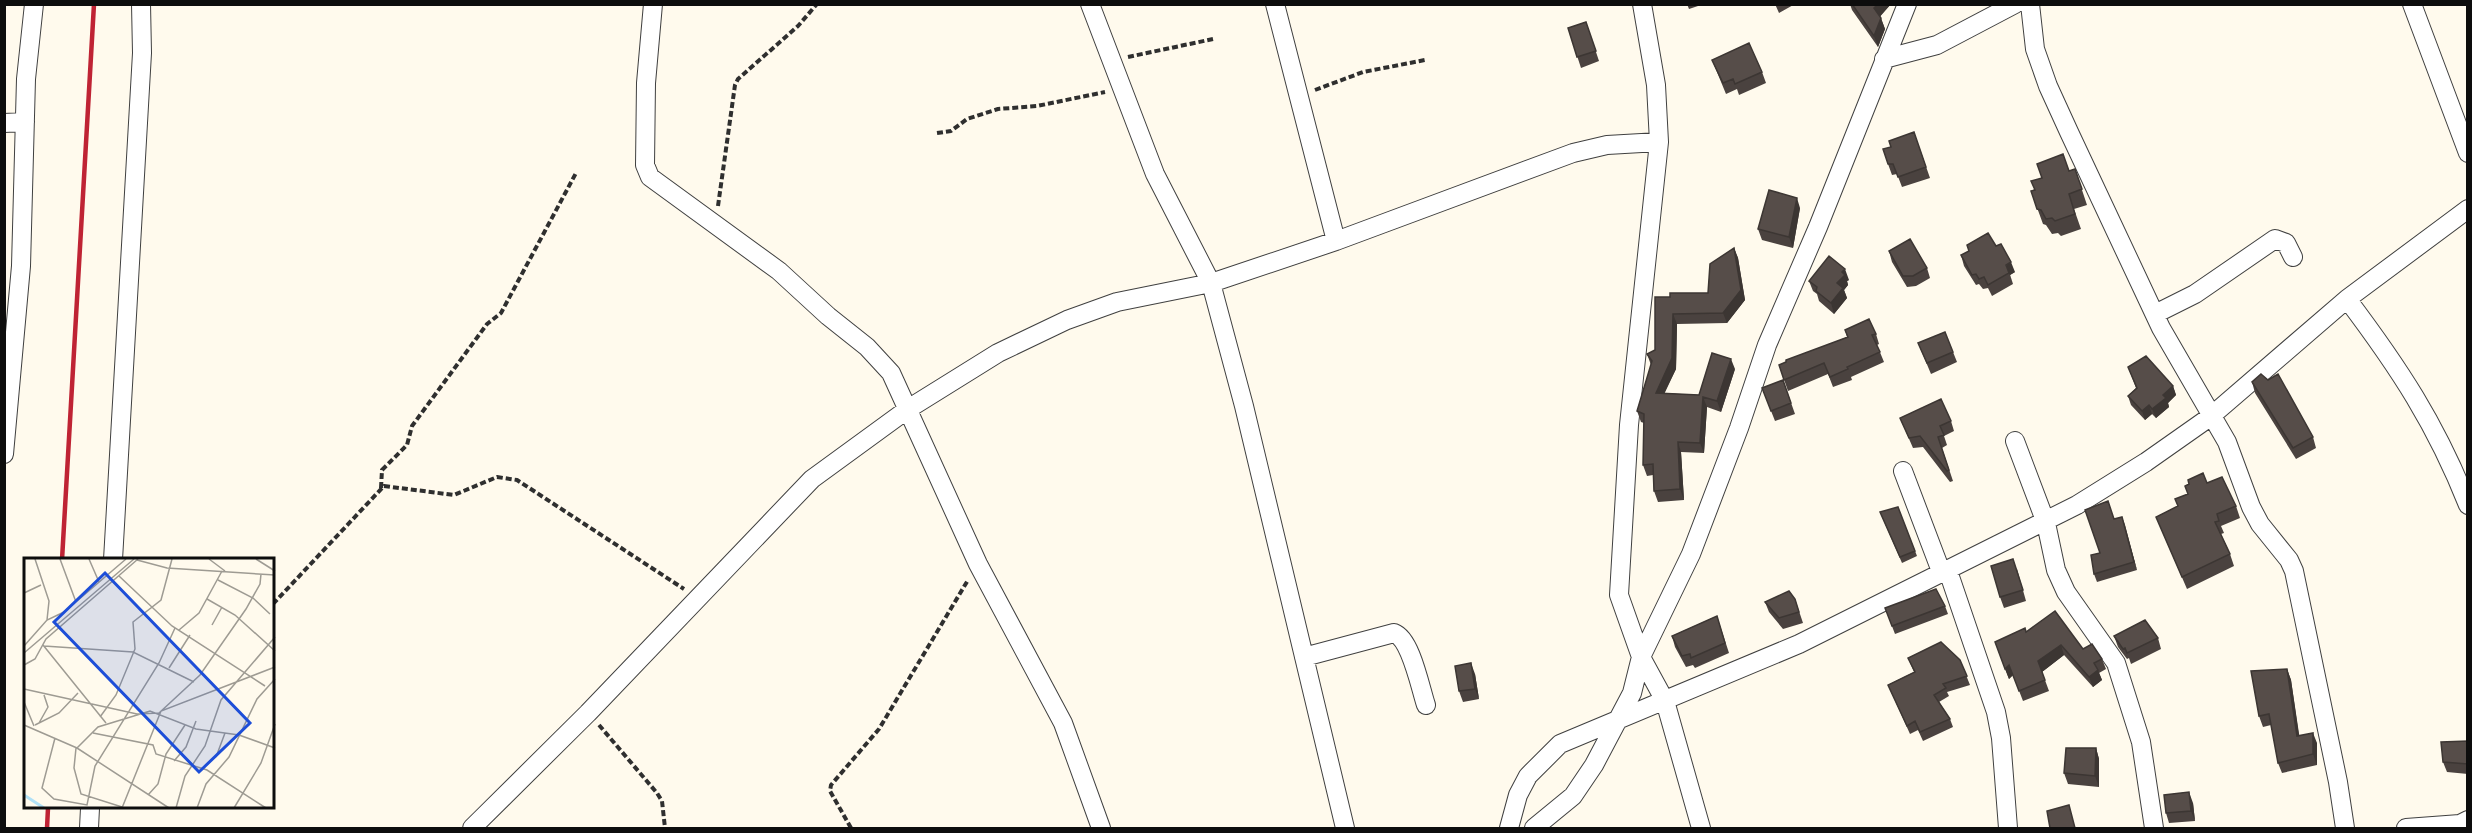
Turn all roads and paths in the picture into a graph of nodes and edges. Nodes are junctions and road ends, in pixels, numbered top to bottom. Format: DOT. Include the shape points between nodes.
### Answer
graph roads {
  1 [pos="34,4"];
  2 [pos="141,4"];
  3 [pos="654,4"];
  4 [pos="817,4"];
  5 [pos="1090,4"];
  6 [pos="1275,4"];
  7 [pos="1642,4"];
  8 [pos="1908,4"];
  9 [pos="2015,4"];
  10 [pos="2030,4"];
  11 [pos="2412,4"];
  12 [pos="1213,39"];
  13 [pos="1884,59"];
  14 [pos="1113,60"];
  15 [pos="1425,60"];
  16 [pos="1124,89"];
  17 [pos="1300,95"];
  18 [pos="25,122"];
  19 [pos="4,123"];
  20 [pos="937,133"];
  21 [pos="1659,142"];
  22 [pos="2468,153"];
  23 [pos="576,173"];
  24 [pos="2468,209"];
  25 [pos="716,225"];
  26 [pos="1336,241"];
  27 [pos="2293,257"];
  28 [pos="1211,283"];
  29 [pos="2348,298"];
  30 [pos="2155,314"];
  31 [pos="8,381"];
  32 [pos="908,409"];
  33 [pos="2210,417"];
  34 [pos="2015,441"];
  35 [pos="4,454"];
  36 [pos="1903,471"];
  37 [pos="381,488"];
  38 [pos="2468,506"];
  39 [pos="2046,523"];
  40 [pos="113,558"];
  41 [pos="978,564"];
  42 [pos="1945,572"];
  43 [pos="699,598"];
  44 [pos="274,603"];
  45 [pos="1304,657"];
  46 [pos="1641,657"];
  47 [pos="1665,701"];
  48 [pos="1426,705"];
  49 [pos="588,713"];
  50 [pos="1620,721"];
  51 [pos="90,809"];
  52 [pos="2468,820"];
  53 [pos="89,828"];
  54 [pos="472,828"];
  55 [pos="665,828"];
  56 [pos="850,828"];
  57 [pos="1101,828"];
  58 [pos="1345,828"];
  59 [pos="1509,828"];
  60 [pos="1534,828"];
  61 [pos="1701,828"];
  62 [pos="2007,828"];
  63 [pos="2154,828"];
  64 [pos="2345,828"];
  65 [pos="2406,828"];
  1 -- 18 [label="street"];
  2 -- 40 [label="street" via="142,53"];
  3 -- 25 [label="street" via="646,83 645,165 650,177 661,187"];
  4 -- 25 [label="path" via="735,85"];
  5 -- 14 [label="street"];
  6 -- 17 [label="street"];
  7 -- 21 [label="street" via="1656,86"];
  8 -- 13 [label="street"];
  9 -- 13 [label="street" via="1938,45"];
  10 -- 30 [label="street" via="2035,49 2048,86"];
  11 -- 22 [label="street"];
  12 -- 14 [label="path"];
  13 -- 46 [label="street" via="1767,345 1691,554"];
  14 -- 16 [label="street"];
  15 -- 17 [label="path" via="1363,72"];
  16 -- 20 [label="path" via="1037,106 998,109 967,119 951,131"];
  16 -- 28 [label="street" via="1155,174"];
  17 -- 26 [label="street"];
  18 -- 19 [label="street"];
  18 -- 31 [label="street" via="21,266"];
  21 -- 26 [label="street" via="1607,145 1574,153"];
  21 -- 46 [label="street" via="1622,523 1619,595"];
  23 -- 37 [label="path" via="501,313 487,324 412,426 407,445 382,470"];
  24 -- 29 [label="street"];
  25 -- 32 [label="street" via="779,271 873,352 891,373"];
  26 -- 28 [label="street"];
  27 -- 30 [label="street" via="2286,243 2275,239 2195,294"];
  28 -- 32 [label="street" via="1117,302 1067,320 998,353"];
  28 -- 45 [label="street"];
  29 -- 33 [label="street"];
  29 -- 38 [label="street" via="2391,357 2433,426"];
  30 -- 33 [label="street"];
  31 -- 35 [label="street"];
  32 -- 41 [label="street"];
  32 -- 43 [label="street" via="812,479"];
  33 -- 39 [label="street" via="2146,462"];
  33 -- 64 [label="street" via="2227,442 2260,524 2294,571"];
  34 -- 39 [label="street"];
  36 -- 42 [label="street"];
  37 -- 43 [label="path" via="388,485 454,495 497,477 517,480"];
  37 -- 44 [label="path"];
  39 -- 42 [label="street"];
  39 -- 63 [label="street" via="2056,570 2066,592 2116,663 2141,742"];
  41 -- 56 [label="path" via="879,729 833,782 830,792"];
  41 -- 57 [label="street" via="1063,723"];
  42 -- 47 [label="street" via="1799,644"];
  42 -- 62 [label="street" via="1996,711"];
  43 -- 49 [label="street"];
  45 -- 48 [label="street" via="1394,633 1401,636"];
  45 -- 58 [label="street"];
  46 -- 47 [label="street"];
  46 -- 50 [label="street"];
  47 -- 50 [label="street"];
  47 -- 61 [label="street"];
  49 -- 54 [label="street"];
  49 -- 55 [label="path" via="657,793 662,801"];
  50 -- 59 [label="street" via="1560,744 1546,756 1518,795"];
  50 -- 60 [label="street" via="1573,796"];
  51 -- 53 [label="street"];
  52 -- 65 [label="street"];
}
